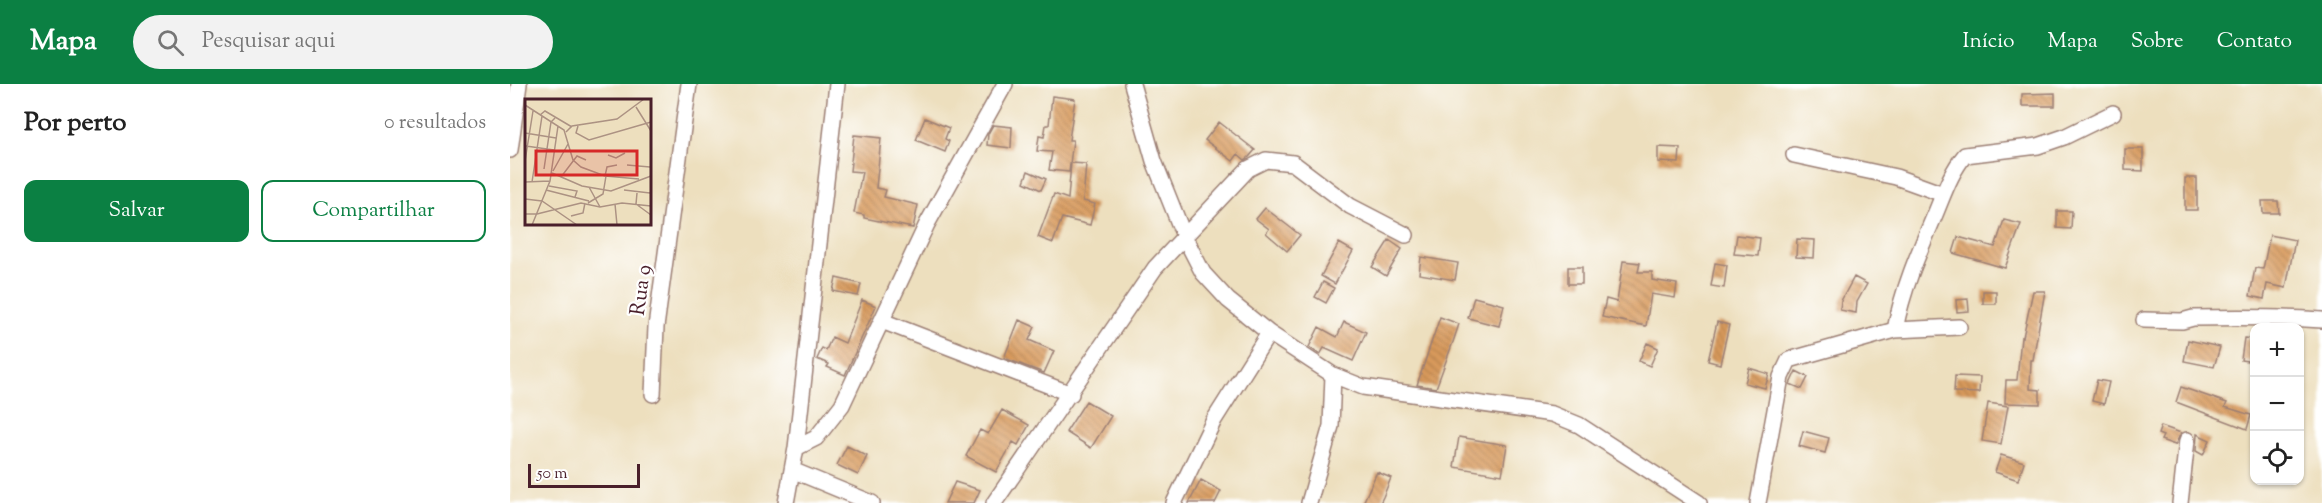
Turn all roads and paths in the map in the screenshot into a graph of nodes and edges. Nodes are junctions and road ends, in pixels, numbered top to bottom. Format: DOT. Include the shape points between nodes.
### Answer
graph roads {
  1 [pos="519,84"];
  2 [pos="689,84"];
  3 [pos="837,84"];
  4 [pos="1005,84"];
  5 [pos="1132,84"];
  6 [pos="2113,113"];
  7 [pos="510,150"];
  8 [pos="1794,154"];
  9 [pos="1943,194"];
  10 [pos="1406,235"];
  11 [pos="1184,236"];
  12 [pos="2144,320"];
  13 [pos="2322,320"];
  14 [pos="882,321"];
  15 [pos="1959,327"];
  16 [pos="1895,330"];
  17 [pos="1269,333"];
  18 [pos="1333,375"];
  19 [pos="653,394"];
  20 [pos="1071,394"];
  21 [pos="2187,440"];
  22 [pos="796,448"];
  23 [pos="792,470"];
  24 [pos="786,503"];
  25 [pos="872,503"];
  26 [pos="994,503"];
  27 [pos="1174,503"];
  28 [pos="1309,503"];
  29 [pos="1699,503"];
  30 [pos="1758,503"];
  31 [pos="2180,503"];
  1 -- 7 [label="street"];
  2 -- 19 [label="street, Rua 9" via="656,327"];
  3 -- 22 [label="street"];
  4 -- 14 [label="street" via="927,224"];
  5 -- 11 [label="street" via="1154,161"];
  6 -- 9 [label="street" via="2038,146 1970,152 1960,162"];
  8 -- 9 [label="street" via="1896,177"];
  9 -- 16 [label="street" via="1900,302"];
  10 -- 11 [label="street" via="1350,206 1293,163 1266,160 1248,169"];
  11 -- 17 [label="street" via="1203,273 1228,300"];
  11 -- 20 [label="street" via="1155,268"];
  12 -- 13 [label="street"];
  14 -- 20 [label="street"];
  14 -- 22 [label="street" via="842,405 816,438"];
  15 -- 16 [label="street"];
  16 -- 30 [label="street" via="1793,357 1785,364"];
  17 -- 18 [label="street"];
  17 -- 27 [label="street" via="1214,420"];
  18 -- 28 [label="street" via="1331,426"];
  18 -- 29 [label="street" via="1393,393 1552,414 1578,425"];
  20 -- 26 [label="street"];
  21 -- 31 [label="street"];
  22 -- 23 [label="street"];
  23 -- 24 [label="street"];
  23 -- 25 [label="street"];
}
